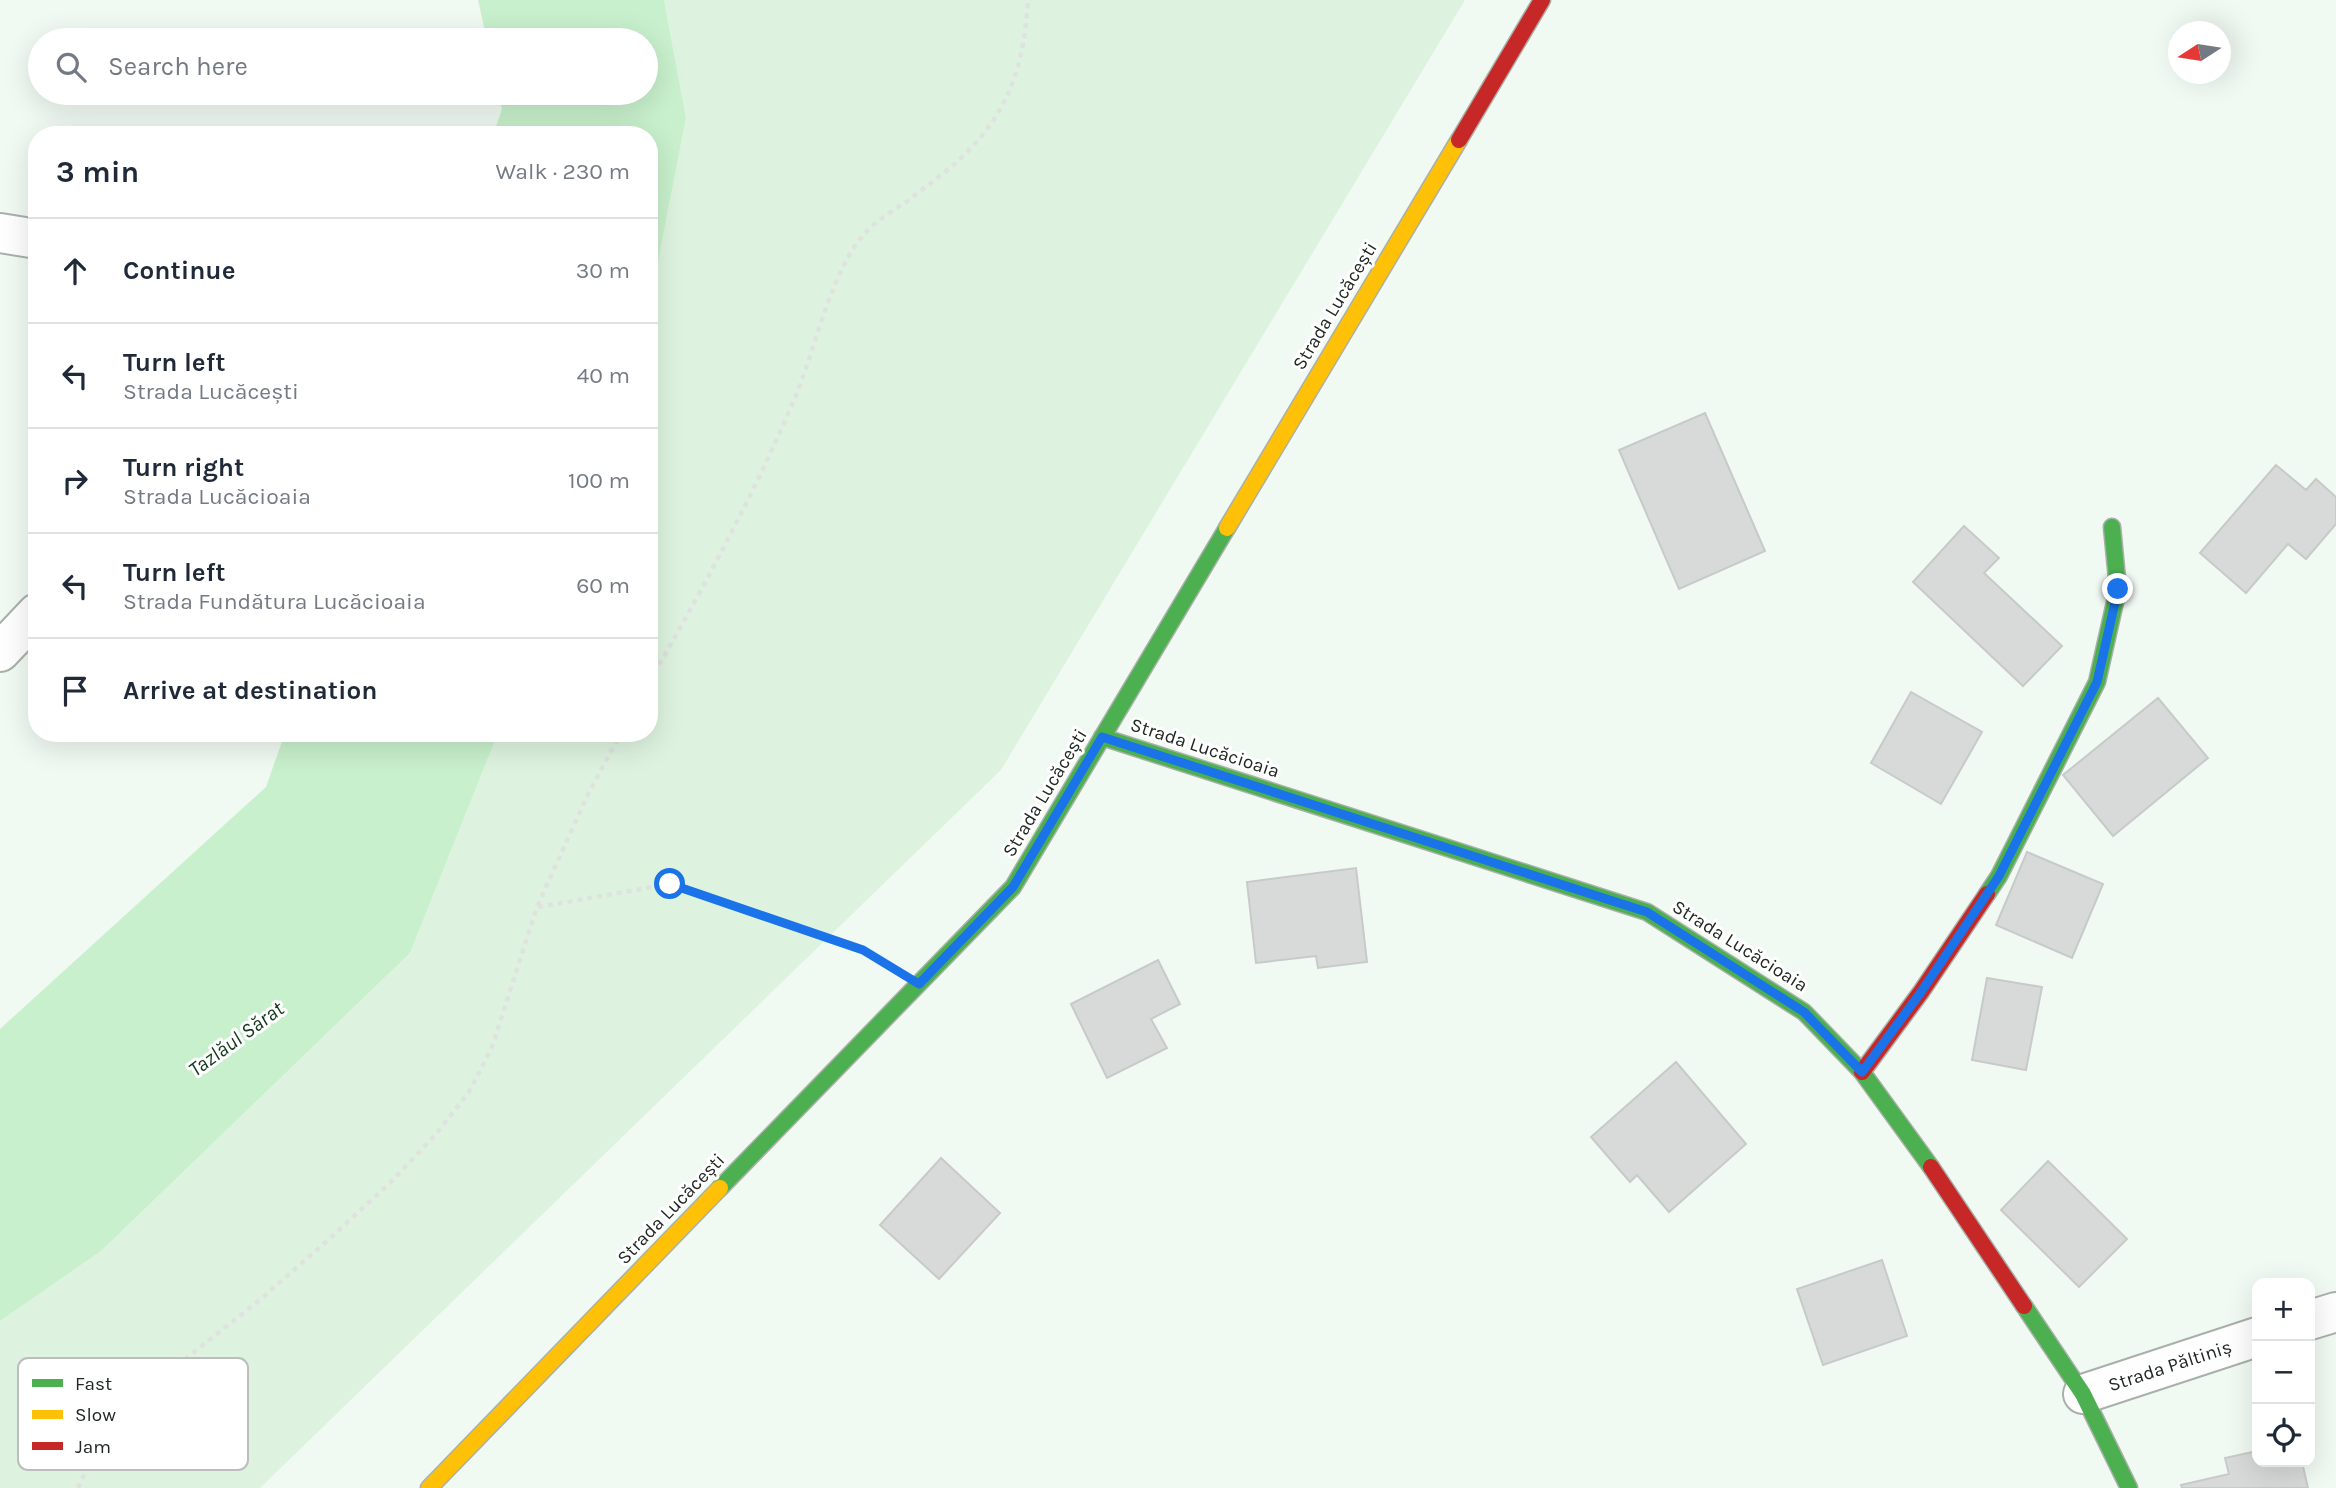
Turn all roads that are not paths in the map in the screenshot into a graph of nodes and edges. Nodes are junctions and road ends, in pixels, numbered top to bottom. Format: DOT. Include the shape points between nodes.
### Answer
graph roads {
  1 [pos="1542,0"];
  2 [pos="0,233"];
  3 [pos="28,238"];
  4 [pos="2112,527"];
  5 [pos="28,622"];
  6 [pos="0,652"];
  7 [pos="1102,737"];
  8 [pos="1862,1072"];
  9 [pos="2336,1312"];
  10 [pos="2315,1318"];
  11 [pos="2252,1339"];
  12 [pos="2083,1394"];
  13 [pos="429,1488"];
  14 [pos="2129,1488"];
  1 -- 7 [label="street, Strada Lucăcești"];
  2 -- 3 [label="street"];
  4 -- 8 [label="street" via="2118,589 2097,682 1999,876"];
  5 -- 6 [label="street"];
  7 -- 8 [label="street, Strada Lucăcioaia" via="1647,912 1804,1012"];
  7 -- 13 [label="street, Strada Lucăcești" via="1013,887"];
  8 -- 12 [label="street, Strada Lucăcioaia" via="1939,1178"];
  9 -- 10 [label="street"];
  11 -- 12 [label="street, Strada Păltiniș"];
  12 -- 14 [label="street, Strada Lucăcioaia"];
}
